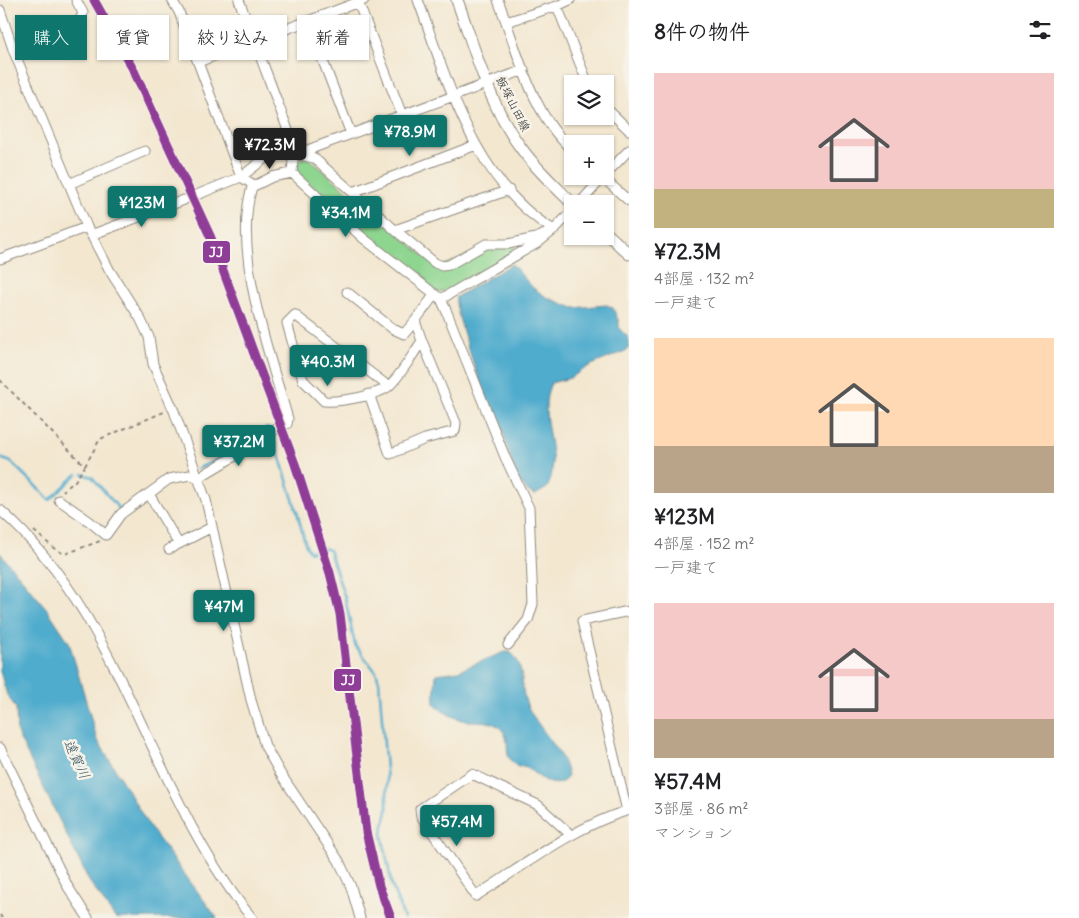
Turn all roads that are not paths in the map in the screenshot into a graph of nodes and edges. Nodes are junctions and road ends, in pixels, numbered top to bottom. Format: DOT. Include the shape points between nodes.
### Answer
graph roads {
  1 [pos="76,0"];
  2 [pos="172,0"];
  3 [pos="240,0"];
  4 [pos="418,0"];
  5 [pos="457,0"];
  6 [pos="498,0"];
  7 [pos="570,0"];
  8 [pos="361,1"];
  9 [pos="557,6"];
  10 [pos="0,10"];
  11 [pos="82,15"];
  12 [pos="245,15"];
  13 [pos="326,15"];
  14 [pos="506,22"];
  15 [pos="15,53"];
  16 [pos="18,60"];
  17 [pos="203,60"];
  18 [pos="262,60"];
  19 [pos="323,60"];
  20 [pos="198,62"];
  21 [pos="524,70"];
  22 [pos="584,75"];
  23 [pos="487,84"];
  24 [pos="454,96"];
  25 [pos="402,115"];
  26 [pos="614,116"];
  27 [pos="629,130"];
  28 [pos="351,134"];
  29 [pos="564,141"];
  30 [pos="476,145"];
  31 [pos="629,150"];
  32 [pos="145,151"];
  33 [pos="297,154"];
  34 [pos="614,165"];
  35 [pos="292,173"];
  36 [pos="241,177"];
  37 [pos="69,184"];
  38 [pos="254,185"];
  39 [pos="595,185"];
  40 [pos="612,185"];
  41 [pos="508,190"];
  42 [pos="352,192"];
  43 [pos="199,194"];
  44 [pos="564,195"];
  45 [pos="587,195"];
  46 [pos="184,200"];
  47 [pos="629,201"];
  48 [pos="564,219"];
  49 [pos="394,230"];
  50 [pos="554,230"];
  51 [pos="89,231"];
  52 [pos="614,240"];
  53 [pos="629,254"];
  54 [pos="0,260"];
  55 [pos="347,292"];
  56 [pos="438,296"];
  57 [pos="415,321"];
  58 [pos="422,341"];
  59 [pos="388,386"];
  60 [pos="370,394"];
  61 [pos="196,473"];
  62 [pos="150,494"];
  63 [pos="59,500"];
  64 [pos="0,510"];
  65 [pos="212,527"];
  66 [pos="178,543"];
  67 [pos="170,549"];
  68 [pos="629,611"];
  69 [pos="508,644"];
  70 [pos="0,748"];
  71 [pos="628,811"];
  72 [pos="571,835"];
  73 [pos="88,918"];
  74 [pos="252,918"];
  75 [pos="360,918"];
  1 -- 11 [label="street"];
  2 -- 20 [label="street"];
  3 -- 12 [label="street"];
  4 -- 24 [label="street"];
  5 -- 23 [label="main road, 飯塚山田線"];
  6 -- 14 [label="street"];
  7 -- 9 [label="street"];
  8 -- 13 [label="street"];
  8 -- 25 [label="street"];
  9 -- 14 [label="street"];
  9 -- 22 [label="street"];
  10 -- 15 [label="street"];
  14 -- 21 [label="street"];
  16 -- 37 [label="street"];
  17 -- 20 [label="street"];
  18 -- 33 [label="street"];
  19 -- 28 [label="street"];
  20 -- 36 [label="street"];
  21 -- 23 [label="street"];
  21 -- 29 [label="street" via="541,110"];
  23 -- 24 [label="street"];
  23 -- 44 [label="main road, 飯塚山田線" via="520,148"];
  24 -- 25 [label="street"];
  24 -- 30 [label="street"];
  25 -- 28 [label="street"];
  26 -- 27 [label="street"];
  28 -- 33 [label="street"];
  30 -- 41 [label="street"];
  30 -- 42 [label="street"];
  31 -- 34 [label="street"];
  32 -- 37 [label="street"];
  33 -- 35 [label="street" via="293,159"];
  33 -- 36 [label="street" via="277,154 264,159"];
  33 -- 42 [label="street" via="314,158"];
  35 -- 38 [label="street"];
  35 -- 56 [label="street" via="363,238"];
  36 -- 38 [label="street"];
  36 -- 43 [label="street"];
  37 -- 51 [label="street"];
  38 -- 61 [label="street" via="250,193 248,226 252,283 287,424 250,447"];
  39 -- 45 [label="street"];
  40 -- 47 [label="street"];
  41 -- 49 [label="street"];
  41 -- 50 [label="street" via="542,223"];
  42 -- 49 [label="street"];
  46 -- 51 [label="street"];
  48 -- 50 [label="street"];
  49 -- 50 [label="street" via="442,266 486,244 522,242"];
  50 -- 56 [label="street" via="539,242"];
  51 -- 54 [label="street"];
  51 -- 61 [label="street" via="149,337 153,364"];
  52 -- 53 [label="main road"];
  55 -- 57 [label="street" via="404,334"];
  56 -- 57 [label="street"];
  56 -- 69 [label="street" via="529,508 533,604 528,620"];
  57 -- 58 [label="street"];
  58 -- 59 [label="street"];
  58 -- 60 [label="street" via="456,422 455,431 424,439 390,454"];
  59 -- 60 [label="street"];
  59 -- 60 [label="street" via="295,315 287,323 303,380 324,401 336,402"];
  61 -- 62 [label="street" via="169,479"];
  61 -- 65 [label="street"];
  62 -- 63 [label="street" via="121,514 106,536"];
  62 -- 66 [label="street"];
  64 -- 74 [label="street" via="45,558 87,616 116,669 188,822 234,897"];
  65 -- 66 [label="street"];
  65 -- 75 [label="street" via="251,700 265,746 339,861"];
  66 -- 67 [label="street"];
  68 -- 71 [label="street" via="582,622"];
  70 -- 73 [label="street" via="68,887"];
  71 -- 72 [label="street"];
  72 -- 72 [label="street" via="476,896 421,816 420,809 472,774 538,805"];
}
